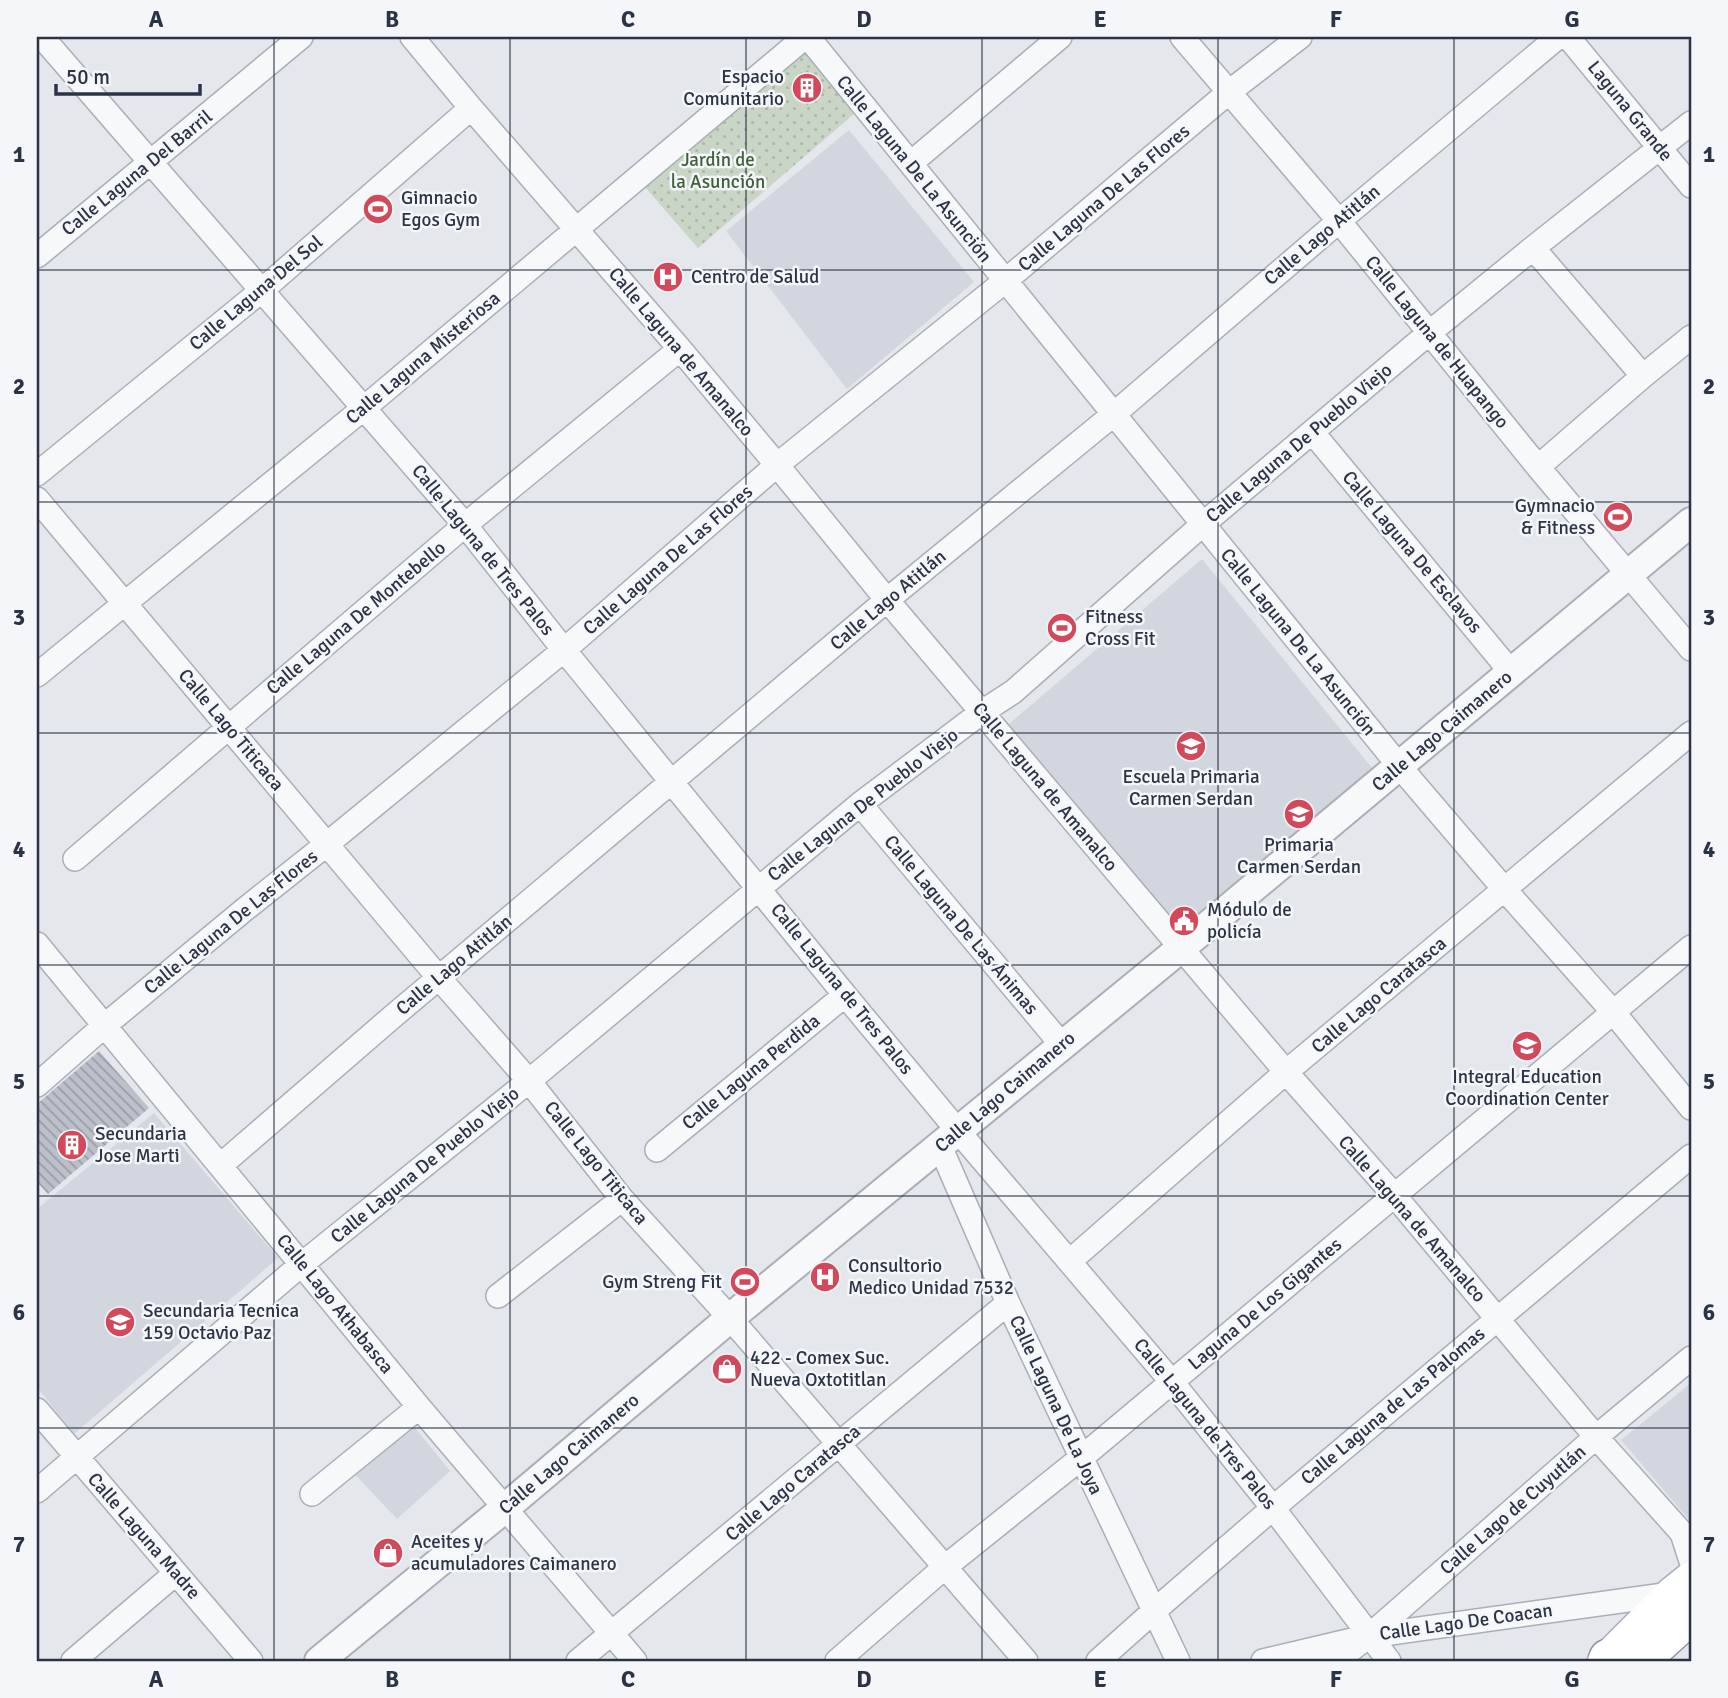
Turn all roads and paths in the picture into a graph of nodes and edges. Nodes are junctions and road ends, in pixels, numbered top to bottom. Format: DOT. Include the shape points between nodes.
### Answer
graph roads {
  1 [pos="302,37"];
  2 [pos="412,37"];
  3 [pos="806,37"];
  4 [pos="1060,37"];
  5 [pos="1182,37"];
  6 [pos="1300,37"];
  7 [pos="1558,37"];
  8 [pos="1568,37"];
  9 [pos="44,41"];
  10 [pos="1228,92"];
  11 [pos="471,108"];
  12 [pos="1691,123"];
  13 [pos="1660,148"];
  14 [pos="151,163"];
  15 [pos="911,163"];
  16 [pos="1691,186"];
  17 [pos="1339,221"];
  18 [pos="577,230"];
  19 [pos="1533,247"];
  20 [pos="37,256"];
  21 [pos="1005,281"];
  22 [pos="261,291"];
  23 [pos="1429,333"];
  24 [pos="1691,337"];
  25 [pos="680,349"];
  26 [pos="1643,376"];
  27 [pos="364,408"];
  28 [pos="1114,414"];
  29 [pos="1313,433"];
  30 [pos="778,465"];
  31 [pos="1538,467"];
  32 [pos="37,474"];
  33 [pos="37,499"];
  34 [pos="1691,522"];
  35 [pos="465,525"];
  36 [pos="1202,525"];
  37 [pos="1628,574"];
  38 [pos="887,600"];
  39 [pos="124,603"];
  40 [pos="1691,649"];
  41 [pos="564,650"];
  42 [pos="1511,672"];
  43 [pos="37,675"];
  44 [pos="982,712"];
  45 [pos="228,727"];
  46 [pos="1691,733"];
  47 [pos="1400,767"];
  48 [pos="672,781"];
  49 [pos="860,804"];
  50 [pos="327,844"];
  51 [pos="75,859"];
  52 [pos="759,888"];
  53 [pos="1504,890"];
  54 [pos="37,944"];
  55 [pos="1691,947"];
  56 [pos="1181,948"];
  57 [pos="439,978"];
  58 [pos="845,995"];
  59 [pos="1614,1013"];
  60 [pos="104,1026"];
  61 [pos="1062,1045"];
  62 [pos="1286,1072"];
  63 [pos="529,1081"];
  64 [pos="37,1085"];
  65 [pos="1691,1108"];
  66 [pos="949,1139"];
  67 [pos="657,1150"];
  68 [pos="1691,1156"];
  69 [pos="220,1165"];
  70 [pos="1394,1195"];
  71 [pos="622,1199"];
  72 [pos="1070,1261"];
  73 [pos="302,1264"];
  74 [pos="498,1296"];
  75 [pos="1008,1303"];
  76 [pos="730,1318"];
  77 [pos="1497,1318"];
  78 [pos="1691,1358"];
  79 [pos="1172,1382"];
  80 [pos="419,1407"];
  81 [pos="37,1410"];
  82 [pos="1596,1437"];
  83 [pos="839,1445"];
  84 [pos="76,1457"];
  85 [pos="1081,1458"];
  86 [pos="37,1491"];
  87 [pos="312,1494"];
  88 [pos="505,1508"];
  89 [pos="1273,1508"];
  90 [pos="1686,1535"];
  91 [pos="1691,1561"];
  92 [pos="945,1567"];
  93 [pos="176,1573"];
  94 [pos="1684,1595"];
  95 [pos="1154,1611"];
  96 [pos="610,1634"];
  97 [pos="1369,1636"];
  98 [pos="1616,1660"];
  99 [pos="73,1661"];
  100 [pos="251,1661"];
  101 [pos="319,1661"];
  102 [pos="578,1661"];
  103 [pos="635,1661"];
  104 [pos="837,1661"];
  105 [pos="1026,1661"];
  106 [pos="1098,1661"];
  107 [pos="1178,1661"];
  108 [pos="1263,1661"];
  109 [pos="1336,1661"];
  110 [pos="1389,1661"];
  1 -- 14 [label="street, Calle Laguna Del Barril"];
  2 -- 11 [label="street, Calle Laguna de Amanalco"];
  3 -- 15 [label="street, Calle Laguna De La Asunción"];
  3 -- 18 [label="street, Calle Laguna Misteriosa"];
  4 -- 15 [label="street"];
  5 -- 10 [label="street, Calle Laguna de Huapango"];
  6 -- 10 [label="street, Calle Laguna De Las Flores"];
  7 -- 17 [label="street, Calle Lago Atitlán"];
  8 -- 13 [label="street, Laguna Grande"];
  9 -- 14 [label="street, Calle Laguna de Tres Palos"];
  10 -- 17 [label="street, Calle Laguna de Huapango"];
  10 -- 21 [label="street, Calle Laguna De Las Flores"];
  11 -- 18 [label="street, Calle Laguna de Amanalco"];
  11 -- 22 [label="street, Calle Laguna Del Sol"];
  12 -- 13 [label="street, Calle Laguna De Pueblo Viejo"];
  13 -- 16 [label="street, Laguna Grande"];
  13 -- 19 [label="street, Calle Laguna De Pueblo Viejo"];
  14 -- 20 [label="street, Calle Laguna Del Barril"];
  14 -- 22 [label="street, Calle Laguna de Tres Palos"];
  15 -- 21 [label="street, Calle Laguna De La Asunción"];
  17 -- 23 [label="street, Calle Laguna de Huapango"];
  17 -- 28 [label="street, Calle Lago Atitlán"];
  18 -- 25 [label="street, Calle Laguna de Amanalco"];
  18 -- 27 [label="street, Calle Laguna Misteriosa"];
  19 -- 23 [label="street, Calle Laguna De Pueblo Viejo"];
  19 -- 26 [label="street"];
  21 -- 28 [label="street, Calle Laguna De La Asunción"];
  21 -- 30 [label="street, Calle Laguna De Las Flores"];
  22 -- 27 [label="street, Calle Laguna de Tres Palos"];
  22 -- 32 [label="street, Calle Laguna Del Sol"];
  23 -- 29 [label="street, Calle Laguna De Pueblo Viejo"];
  23 -- 31 [label="street, Calle Laguna de Huapango"];
  24 -- 26 [label="street"];
  25 -- 30 [label="street, Calle Laguna de Amanalco"];
  25 -- 35 [label="street, Calle Laguna De Montebello"];
  26 -- 31 [label="street"];
  27 -- 35 [label="street, Calle Laguna de Tres Palos"];
  27 -- 39 [label="street, Calle Laguna Misteriosa"];
  28 -- 36 [label="street, Calle Laguna De La Asunción"];
  28 -- 38 [label="street, Calle Lago Atitlán"];
  29 -- 36 [label="street, Calle Laguna De Pueblo Viejo"];
  29 -- 42 [label="street, Calle Laguna De Esclavos"];
  30 -- 38 [label="street, Calle Laguna de Amanalco"];
  30 -- 41 [label="street, Calle Laguna De Las Flores"];
  31 -- 37 [label="street, Calle Laguna de Huapango"];
  33 -- 39 [label="street, Calle Lago Titicaca"];
  34 -- 37 [label="street, Calle Lago Caimanero"];
  35 -- 41 [label="street, Calle Laguna de Tres Palos"];
  35 -- 45 [label="street, Calle Laguna De Montebello"];
  36 -- 44 [label="street, Calle Laguna De Pueblo Viejo" via="1013,692"];
  36 -- 47 [label="street, Calle Laguna De La Asunción"];
  37 -- 40 [label="street, Calle Laguna de Huapango"];
  37 -- 42 [label="street, Calle Lago Caimanero"];
  38 -- 44 [label="street, Calle Laguna de Amanalco"];
  38 -- 48 [label="street, Calle Lago Atitlán"];
  39 -- 43 [label="street, Calle Laguna Misteriosa"];
  39 -- 45 [label="street, Calle Lago Titicaca"];
  41 -- 48 [label="street, Calle Laguna de Tres Palos"];
  41 -- 50 [label="street, Calle Laguna De Las Flores"];
  42 -- 47 [label="street, Calle Lago Caimanero"];
  44 -- 49 [label="street, Calle Laguna De Pueblo Viejo"];
  44 -- 56 [label="street, Calle Laguna de Amanalco"];
  45 -- 50 [label="street, Calle Lago Titicaca"];
  45 -- 51 [label="street, Calle Laguna De Montebello"];
  46 -- 53 [label="street, Calle Lago Caratasca"];
  47 -- 53 [label="street, Calle Laguna De La Asunción"];
  47 -- 56 [label="street, Calle Lago Caimanero"];
  48 -- 52 [label="street, Calle Laguna de Tres Palos"];
  48 -- 57 [label="street, Calle Lago Atitlán"];
  49 -- 52 [label="street, Calle Laguna De Pueblo Viejo"];
  49 -- 61 [label="street, Calle Laguna De Las Ánimas"];
  50 -- 57 [label="street, Calle Lago Titicaca"];
  50 -- 60 [label="street, Calle Laguna De Las Flores"];
  52 -- 58 [label="street, Calle Laguna de Tres Palos"];
  52 -- 63 [label="street, Calle Laguna De Pueblo Viejo"];
  53 -- 59 [label="street, Calle Laguna De La Asunción"];
  53 -- 62 [label="street, Calle Lago Caratasca"];
  54 -- 60 [label="street, Calle Lago Athabasca"];
  55 -- 59 [label="street, Laguna De Los Gigantes"];
  56 -- 61 [label="street, Calle Lago Caimanero"];
  56 -- 62 [label="street, Calle Laguna de Amanalco"];
  57 -- 63 [label="street, Calle Lago Titicaca"];
  57 -- 69 [label="street, Calle Lago Atitlán"];
  58 -- 66 [label="street, Calle Laguna de Tres Palos"];
  58 -- 67 [label="street, Calle Laguna Perdida"];
  59 -- 65 [label="street, Calle Laguna De La Asunción"];
  59 -- 70 [label="street, Laguna De Los Gigantes"];
  60 -- 64 [label="street, Calle Laguna De Las Flores"];
  60 -- 69 [label="street, Calle Lago Athabasca"];
  61 -- 66 [label="street, Calle Lago Caimanero"];
  62 -- 70 [label="street, Calle Laguna de Amanalco"];
  62 -- 72 [label="street, Calle Lago Caratasca"];
  63 -- 71 [label="street, Calle Lago Titicaca"];
  63 -- 73 [label="street, Calle Laguna De Pueblo Viejo"];
  66 -- 72 [label="street, Calle Laguna de Tres Palos"];
  66 -- 75 [label="street, Calle Laguna De La Joya"];
  66 -- 76 [label="street, Calle Lago Caimanero"];
  68 -- 77 [label="street, Calle Laguna de Las Palomas"];
  69 -- 73 [label="street, Calle Lago Athabasca"];
  70 -- 77 [label="street, Calle Laguna de Amanalco"];
  70 -- 79 [label="street, Laguna De Los Gigantes"];
  71 -- 74 [label="street"];
  71 -- 76 [label="street, Calle Lago Titicaca"];
  72 -- 79 [label="street, Calle Laguna de Tres Palos"];
  73 -- 80 [label="street, Calle Lago Athabasca"];
  73 -- 84 [label="street, Calle Laguna De Pueblo Viejo"];
  75 -- 83 [label="street, Calle Lago Caratasca"];
  75 -- 85 [label="street, Calle Laguna De La Joya"];
  76 -- 83 [label="street, Calle Lago Titicaca"];
  76 -- 88 [label="street, Calle Lago Caimanero"];
  77 -- 82 [label="street, Calle Laguna de Amanalco"];
  77 -- 89 [label="street, Calle Laguna de Las Palomas"];
  78 -- 82 [label="street, Calle Lago de Cuyutlán"];
  79 -- 85 [label="street, Laguna De Los Gigantes"];
  79 -- 89 [label="street, Calle Laguna de Tres Palos"];
  80 -- 87 [label="street"];
  80 -- 88 [label="street, Calle Lago Athabasca"];
  81 -- 84 [label="street, Calle Laguna Madre"];
  82 -- 90 [label="street, Calle Laguna de Amanalco"];
  82 -- 97 [label="street, Calle Lago de Cuyutlán"];
  83 -- 92 [label="street, Calle Lago Titicaca"];
  83 -- 96 [label="street, Calle Lago Caratasca"];
  84 -- 86 [label="street, Calle Laguna De Pueblo Viejo"];
  84 -- 93 [label="street, Calle Laguna Madre"];
  85 -- 92 [label="street, Laguna De Los Gigantes"];
  85 -- 95 [label="street, Calle Laguna De La Joya"];
  88 -- 96 [label="street, Calle Lago Athabasca"];
  88 -- 101 [label="street, Calle Lago Caimanero"];
  89 -- 95 [label="street, Calle Laguna de Las Palomas"];
  89 -- 97 [label="street, Calle Laguna de Tres Palos"];
  90 -- 91 [label="street, Calle Laguna de Amanalco"];
  92 -- 104 [label="street, Laguna De Los Gigantes"];
  92 -- 105 [label="street, Calle Lago Titicaca"];
  93 -- 99 [label="street"];
  93 -- 100 [label="street, Calle Laguna Madre"];
  94 -- 97 [label="street, Calle Lago De Coacan"];
  94 -- 98 [label="highway"];
  95 -- 106 [label="street, Calle Laguna de Las Palomas"];
  95 -- 107 [label="street, Calle Laguna De La Joya"];
  96 -- 102 [label="street, Calle Lago Caratasca"];
  96 -- 103 [label="street, Calle Lago Athabasca"];
  97 -- 108 [label="street, Calle Lago De Coacan"];
  97 -- 109 [label="street, Calle Lago de Cuyutlán"];
  97 -- 110 [label="street, Calle Laguna de Tres Palos"];
}
